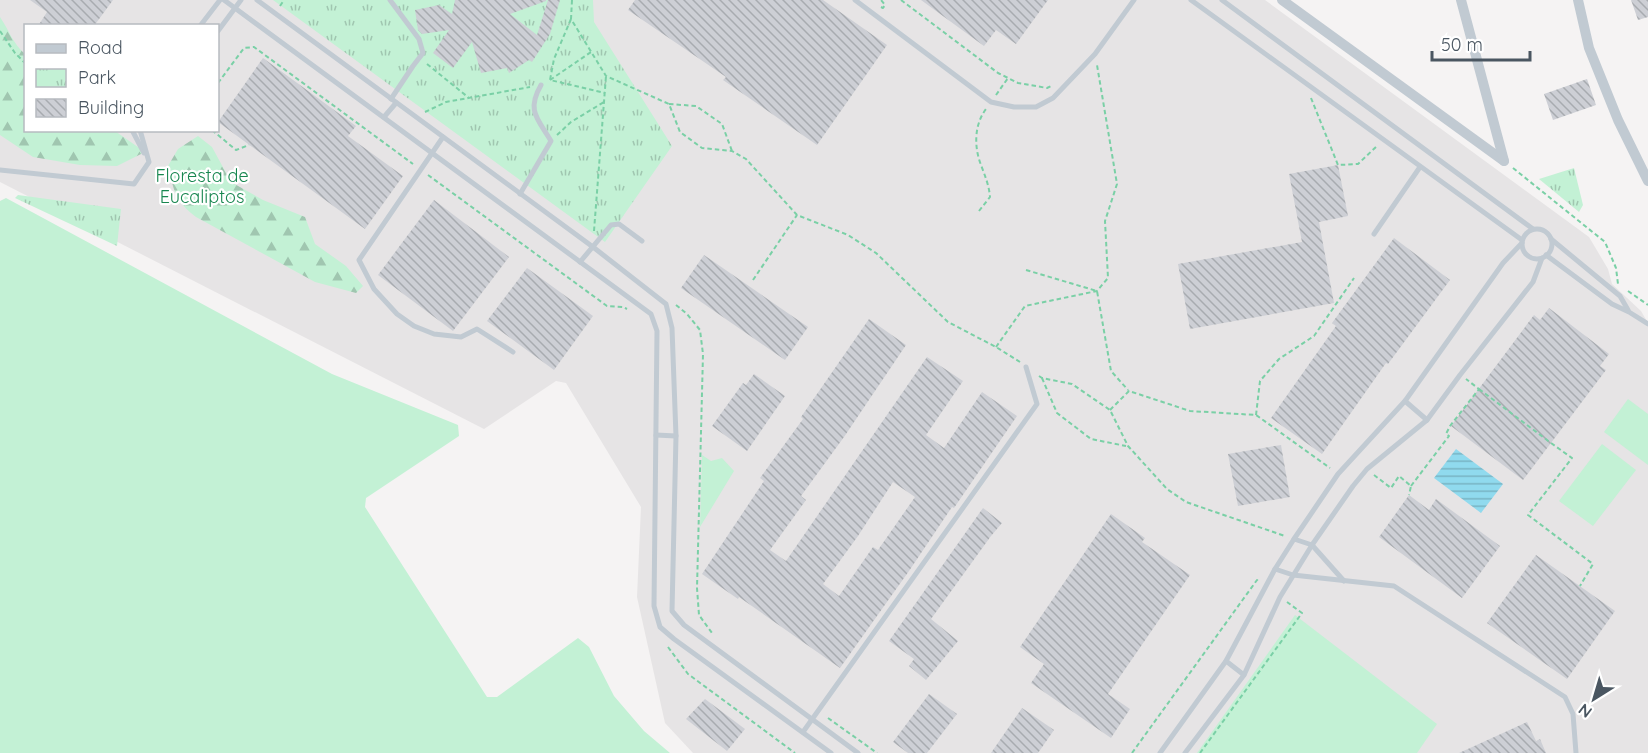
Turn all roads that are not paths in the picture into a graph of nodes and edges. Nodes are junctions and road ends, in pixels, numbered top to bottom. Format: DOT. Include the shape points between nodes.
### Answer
graph roads {
  1 [pos="222,0"];
  2 [pos="241,0"];
  3 [pos="257,0"];
  4 [pos="390,0"];
  5 [pos="855,0"];
  6 [pos="1134,0"];
  7 [pos="1191,0"];
  8 [pos="1222,0"];
  9 [pos="1282,0"];
  10 [pos="1461,0"];
  11 [pos="1578,0"];
  12 [pos="236,8"];
  13 [pos="202,24"];
  14 [pos="219,30"];
  15 [pos="541,85"];
  16 [pos="393,101"];
  17 [pos="384,117"];
  18 [pos="133,132"];
  19 [pos="141,132"];
  20 [pos="443,137"];
  21 [pos="431,153"];
  22 [pos="149,162"];
  23 [pos="1420,167"];
  24 [pos="0,170"];
  25 [pos="1648,181"];
  26 [pos="520,194"];
  27 [pos="1533,229"];
  28 [pos="1374,234"];
  29 [pos="1551,239"];
  30 [pos="642,241"];
  31 [pos="1522,242"];
  32 [pos="593,247"];
  33 [pos="1544,257"];
  34 [pos="580,262"];
  35 [pos="1629,312"];
  36 [pos="1648,324"];
  37 [pos="513,352"];
  38 [pos="1026,367"];
  39 [pos="1405,401"];
  40 [pos="1427,420"];
  41 [pos="656,435"];
  42 [pos="676,436"];
  43 [pos="1294,539"];
  44 [pos="1312,545"];
  45 [pos="1275,569"];
  46 [pos="1293,575"];
  47 [pos="1344,581"];
  48 [pos="1226,661"];
  49 [pos="1244,675"];
  50 [pos="812,719"];
  51 [pos="803,732"];
  52 [pos="831,753"];
  53 [pos="858,753"];
  54 [pos="1160,753"];
  55 [pos="1185,753"];
  56 [pos="1576,753"];
  1 -- 12 [label="lane"];
  1 -- 13 [label="lane"];
  2 -- 12 [label="lane"];
  3 -- 16 [label="lane"];
  4 -- 16 [label="lane" via="420,39 423,53"];
  5 -- 6 [label="lane" via="991,102 1036,107 1053,98 1095,54"];
  7 -- 23 [label="lane"];
  8 -- 27 [label="lane"];
  9 -- 10 [label="street" via="1504,161"];
  11 -- 25 [label="street" via="1589,48"];
  12 -- 14 [label="lane"];
  12 -- 17 [label="lane"];
  15 -- 26 [label="lane" via="533,111 551,141"];
  16 -- 17 [label="lane"];
  16 -- 20 [label="lane"];
  17 -- 21 [label="lane"];
  18 -- 22 [label="lane"];
  19 -- 22 [label="lane"];
  20 -- 21 [label="lane"];
  20 -- 26 [label="lane"];
  21 -- 34 [label="lane"];
  21 -- 37 [label="lane" via="359,260 374,289 414,326 434,334 461,337 477,329"];
  22 -- 24 [label="lane" via="134,184"];
  23 -- 28 [label="lane"];
  23 -- 31 [label="lane"];
  26 -- 32 [label="lane"];
  27 -- 29 [label="lane" via="1542,229"];
  27 -- 31 [label="lane"];
  29 -- 33 [label="lane" via="1551,248"];
  29 -- 35 [label="lane" via="1620,296"];
  30 -- 32 [label="lane" via="619,224 611,225"];
  31 -- 33 [label="lane" via="1527,254"];
  31 -- 39 [label="lane"];
  32 -- 34 [label="lane"];
  32 -- 42 [label="lane" via="666,304 672,328"];
  33 -- 35 [label="lane"];
  33 -- 40 [label="lane" via="1533,282"];
  34 -- 41 [label="lane" via="651,315 657,331"];
  35 -- 36 [label="lane"];
  38 -- 50 [label="lane" via="1037,404"];
  39 -- 40 [label="lane"];
  39 -- 43 [label="lane" via="1338,474"];
  40 -- 44 [label="lane" via="1367,469"];
  41 -- 42 [label="lane"];
  41 -- 51 [label="lane" via="654,606 660,627"];
  42 -- 50 [label="lane" via="672,611 684,625"];
  43 -- 44 [label="lane"];
  43 -- 45 [label="lane"];
  44 -- 46 [label="lane"];
  44 -- 47 [label="lane"];
  45 -- 46 [label="lane"];
  45 -- 48 [label="lane"];
  46 -- 47 [label="lane"];
  46 -- 49 [label="lane"];
  47 -- 56 [label="lane" via="1394,586 1565,697 1573,714"];
  48 -- 49 [label="lane"];
  48 -- 54 [label="lane"];
  49 -- 55 [label="lane"];
  50 -- 51 [label="lane"];
  50 -- 53 [label="lane"];
  51 -- 52 [label="lane"];
}
